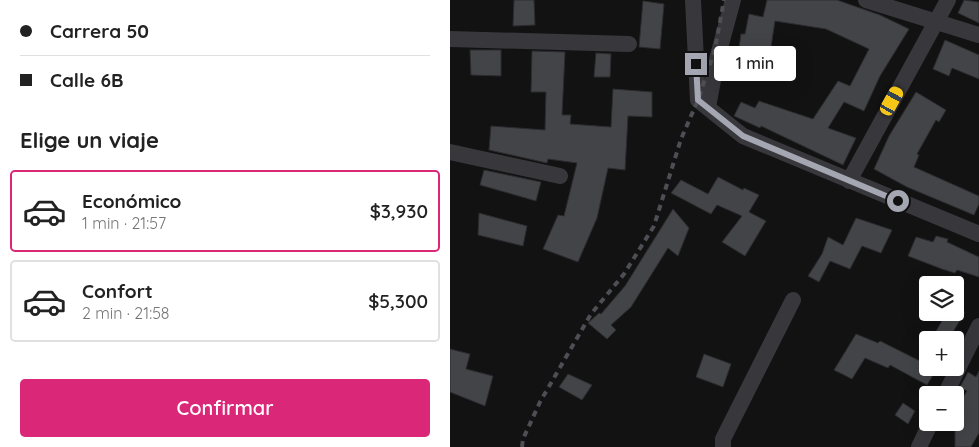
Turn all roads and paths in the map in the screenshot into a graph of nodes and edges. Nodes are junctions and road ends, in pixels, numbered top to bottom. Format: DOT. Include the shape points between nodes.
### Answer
graph roads {
  1 [pos="693,0"];
  2 [pos="733,0"];
  3 [pos="866,0"];
  4 [pos="948,0"];
  5 [pos="936,21"];
  6 [pos="979,35"];
  7 [pos="450,40"];
  8 [pos="629,44"];
  9 [pos="703,103"];
  10 [pos="450,152"];
  11 [pos="560,176"];
  12 [pos="849,181"];
  13 [pos="979,234"];
  14 [pos="793,300"];
  15 [pos="979,326"];
  16 [pos="949,386"];
  17 [pos="927,431"];
  18 [pos="723,447"];
  19 [pos="919,447"];
  1 -- 9 [label="street"];
  2 -- 9 [label="street"];
  3 -- 5 [label="street"];
  4 -- 5 [label="street"];
  5 -- 6 [label="street"];
  5 -- 12 [label="street"];
  7 -- 8 [label="street"];
  9 -- 12 [label="street" via="743,136"];
  10 -- 11 [label="street"];
  12 -- 13 [label="street"];
  14 -- 18 [label="street" via="723,439"];
  15 -- 16 [label="street"];
  17 -- 19 [label="street"];
}
